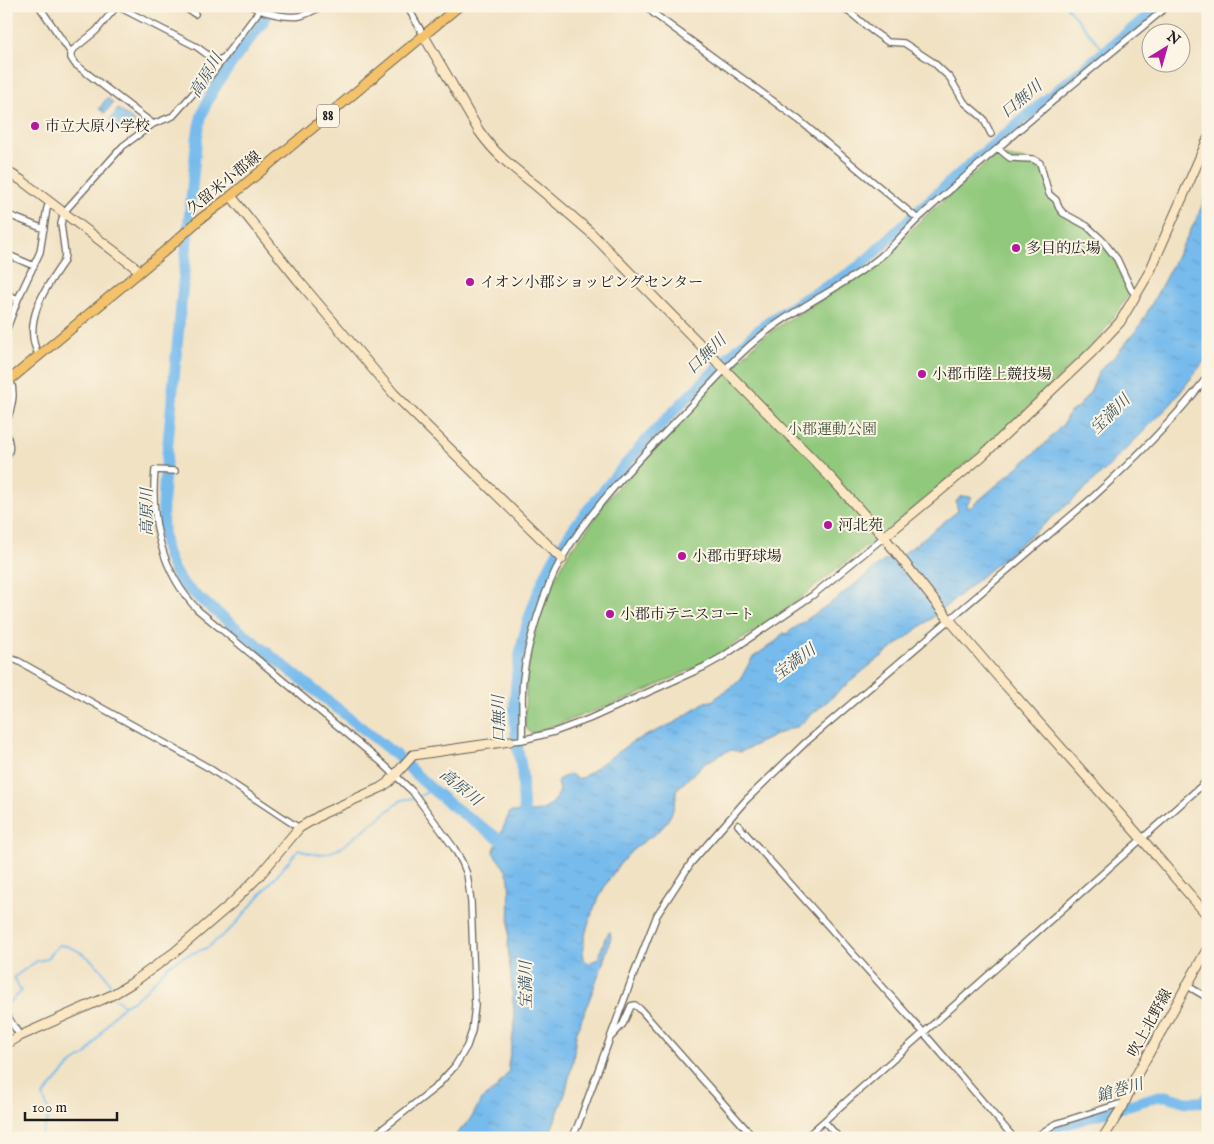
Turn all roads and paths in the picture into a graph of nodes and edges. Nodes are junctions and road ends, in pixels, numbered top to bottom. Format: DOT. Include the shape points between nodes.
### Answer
graph roads {
  1 [pos="38,6"];
  2 [pos="117,6"];
  3 [pos="182,6"];
  4 [pos="251,6"];
  5 [pos="322,6"];
  6 [pos="407,6"];
  7 [pos="459,6"];
  8 [pos="647,6"];
  9 [pos="839,6"];
  10 [pos="1168,6"];
  11 [pos="260,12"];
  12 [pos="195,14"];
  13 [pos="424,36"];
  14 [pos="71,53"];
  15 [pos="225,57"];
  16 [pos="153,124"];
  17 [pos="991,134"];
  18 [pos="1208,139"];
  19 [pos="999,149"];
  20 [pos="6,171"];
  21 [pos="231,196"];
  22 [pos="50,202"];
  23 [pos="64,212"];
  24 [pos="6,214"];
  25 [pos="918,218"];
  26 [pos="44,229"];
  27 [pos="6,254"];
  28 [pos="34,266"];
  29 [pos="140,271"];
  30 [pos="6,294"];
  31 [pos="1136,296"];
  32 [pos="18,299"];
  33 [pos="6,331"];
  34 [pos="39,356"];
  35 [pos="726,369"];
  36 [pos="1208,376"];
  37 [pos="8,381"];
  38 [pos="6,425"];
  39 [pos="6,432"];
  40 [pos="6,457"];
  41 [pos="174,471"];
  42 [pos="886,540"];
  43 [pos="562,558"];
  44 [pos="949,619"];
  45 [pos="6,657"];
  46 [pos="522,740"];
  47 [pos="510,741"];
  48 [pos="396,774"];
  49 [pos="1208,780"];
  50 [pos="738,826"];
  51 [pos="299,828"];
  52 [pos="1142,838"];
  53 [pos="1206,911"];
  54 [pos="1208,948"];
  55 [pos="1186,985"];
  56 [pos="1208,998"];
  57 [pos="6,1014"];
  58 [pos="923,1032"];
  59 [pos="20,1036"];
  60 [pos="610,1038"];
  61 [pos="6,1044"];
  62 [pos="1123,1106"];
  63 [pos="824,1121"];
  64 [pos="371,1138"];
  65 [pos="572,1138"];
  66 [pos="754,1138"];
  67 [pos="805,1138"];
  68 [pos="839,1138"];
  69 [pos="1014,1138"];
  70 [pos="1034,1138"];
  71 [pos="1103,1138"];
  1 -- 14 [label="street"];
  2 -- 14 [label="street" via="107,20"];
  2 -- 15 [label="street" via="197,47 216,61"];
  3 -- 12 [label="street"];
  4 -- 11 [label="street"];
  5 -- 11 [label="street" via="297,16"];
  6 -- 13 [label="street"];
  7 -- 13 [label="main road, 久留米小郡線 / 88"];
  8 -- 25 [label="street" via="676,31 800,120"];
  9 -- 17 [label="street" via="888,42 904,43 933,62 950,78 964,102 983,118"];
  10 -- 19 [label="street"];
  11 -- 15 [label="street"];
  13 -- 21 [label="main road, 久留米小郡線 / 88"];
  13 -- 35 [label="street" via="489,145 590,232"];
  14 -- 16 [label="street" via="74,64"];
  15 -- 16 [label="street" via="212,76 173,116"];
  16 -- 23 [label="street" via="123,146"];
  18 -- 31 [label="street" via="1154,263"];
  19 -- 25 [label="street"];
  19 -- 31 [label="street" via="1010,158 1033,159 1040,163 1049,194 1059,208 1103,241 1117,259"];
  20 -- 22 [label="street"];
  21 -- 29 [label="main road, 久留米小郡線 / 88"];
  21 -- 43 [label="street" via="394,394"];
  22 -- 23 [label="street"];
  22 -- 26 [label="street"];
  23 -- 29 [label="street"];
  23 -- 34 [label="street" via="61,224 64,261 33,316 33,336"];
  24 -- 26 [label="street"];
  25 -- 35 [label="street" via="883,255 857,276 778,324"];
  26 -- 28 [label="street"];
  27 -- 28 [label="street"];
  28 -- 32 [label="street"];
  29 -- 34 [label="main road, 久留米小郡線 / 88"];
  30 -- 32 [label="street"];
  31 -- 42 [label="street" via="1105,339 981,457"];
  32 -- 33 [label="street"];
  34 -- 37 [label="main road, 久留米小郡線 / 88"];
  35 -- 42 [label="street" via="807,451"];
  35 -- 43 [label="street" via="611,492"];
  36 -- 44 [label="street" via="1134,459"];
  37 -- 38 [label="street" via="14,388 14,400"];
  39 -- 40 [label="street" via="10,447"];
  41 -- 48 [label="street" via="155,470 153,497 163,554 186,598"];
  42 -- 44 [label="street"];
  42 -- 46 [label="street" via="813,595 704,667 614,709 554,732"];
  43 -- 46 [label="street" via="534,628 523,679"];
  44 -- 52 [label="street"];
  44 -- 60 [label="street" via="784,763 746,800 691,863 657,914"];
  45 -- 51 [label="street" via="209,768"];
  46 -- 47 [label="street"];
  47 -- 48 [label="street" via="413,755"];
  48 -- 51 [label="street" via="380,788"];
  48 -- 64 [label="street" via="454,848 467,874 475,1006 472,1031 455,1066 436,1087"];
  49 -- 52 [label="street"];
  50 -- 58 [label="street"];
  51 -- 59 [label="street" via="232,903 175,952 112,994"];
  52 -- 53 [label="street"];
  52 -- 58 [label="street"];
  54 -- 55 [label="street, 吹上北野線"];
  55 -- 56 [label="street"];
  55 -- 62 [label="street, 吹上北野線"];
  57 -- 59 [label="street"];
  58 -- 63 [label="street"];
  58 -- 69 [label="street"];
  59 -- 61 [label="street"];
  60 -- 65 [label="street"];
  60 -- 66 [label="street" via="623,1024 631,1006 635,1005"];
  62 -- 70 [label="street" via="1119,1104 1055,1124"];
  62 -- 71 [label="street, 吹上北野線"];
  63 -- 67 [label="street"];
  63 -- 68 [label="street"];
}
